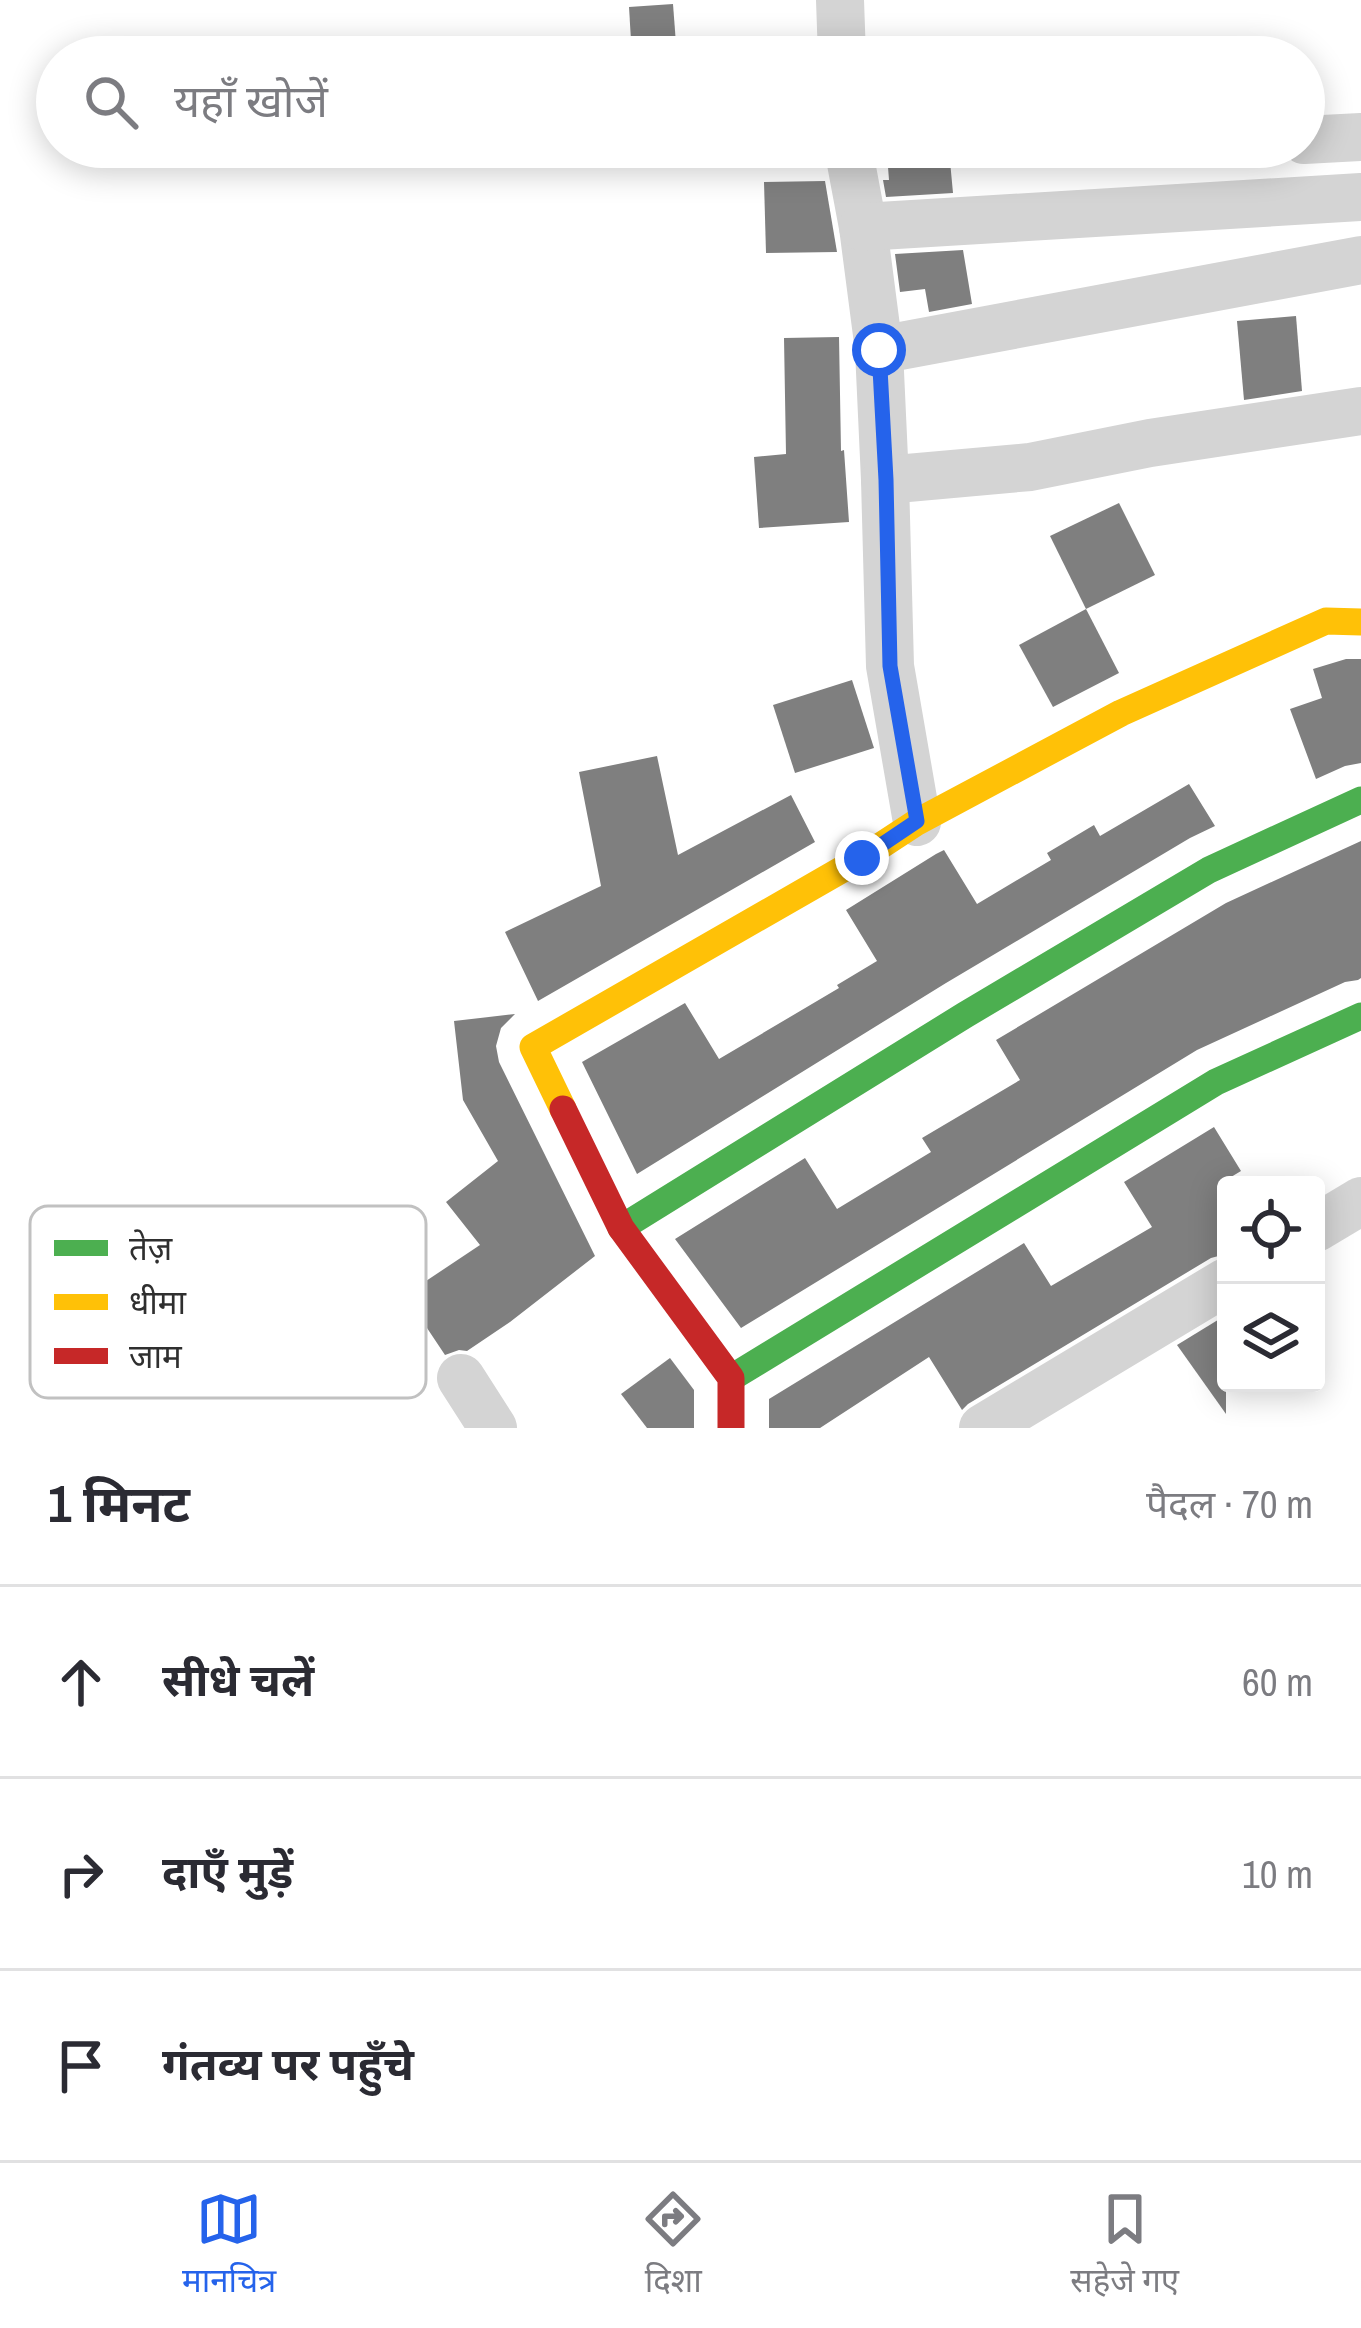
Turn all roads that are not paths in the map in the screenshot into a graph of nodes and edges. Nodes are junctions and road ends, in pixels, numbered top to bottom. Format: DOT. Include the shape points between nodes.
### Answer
graph roads {
  1 [pos="840,0"];
  2 [pos="841,36"];
  3 [pos="1361,137"];
  4 [pos="1325,139"];
  5 [pos="852,168"];
  6 [pos="1361,197"];
  7 [pos="863,226"];
  8 [pos="1361,260"];
  9 [pos="879,350"];
  10 [pos="1361,411"];
  11 [pos="886,480"];
  12 [pos="1361,622"];
  13 [pos="1361,800"];
  14 [pos="917,821"];
  15 [pos="1361,1016"];
  16 [pos="1361,1201"];
  17 [pos="1325,1223"];
  18 [pos="621,1228"];
  19 [pos="1223,1284"];
  20 [pos="461,1378"];
  21 [pos="731,1378"];
  22 [pos="493,1428"];
  23 [pos="731,1428"];
  24 [pos="983,1428"];
  1 -- 2 [label="street"];
  3 -- 4 [label="street"];
  5 -- 7 [label="street"];
  6 -- 7 [label="street"];
  7 -- 9 [label="street"];
  8 -- 9 [label="street"];
  9 -- 11 [label="street"];
  10 -- 11 [label="street" via="1030,467"];
  11 -- 14 [label="street" via="890,666"];
  12 -- 14 [label="street" via="1326,621 1121,713"];
  13 -- 18 [label="street" via="1209,870"];
  14 -- 18 [label="street" via="533,1047"];
  15 -- 21 [label="street" via="1216,1082"];
  16 -- 17 [label="street"];
  18 -- 21 [label="street"];
  19 -- 24 [label="street"];
  20 -- 22 [label="street"];
  21 -- 23 [label="street"];
}
